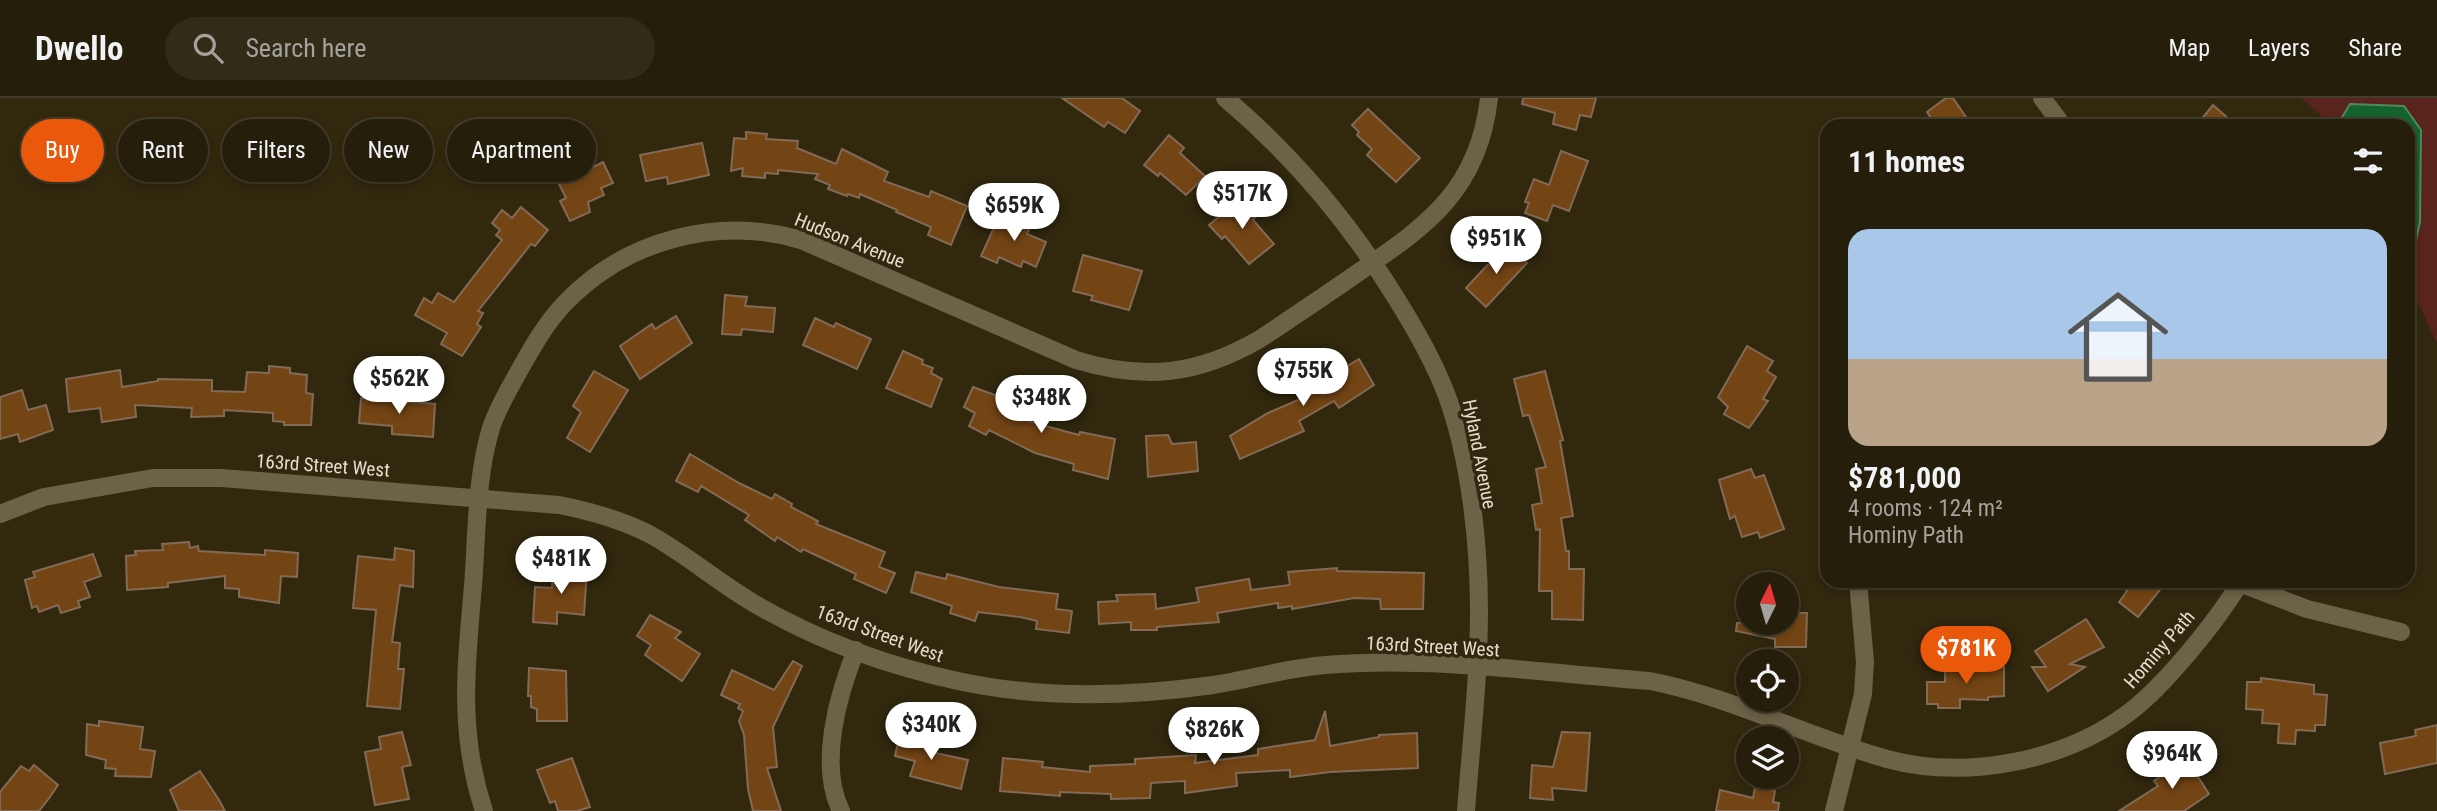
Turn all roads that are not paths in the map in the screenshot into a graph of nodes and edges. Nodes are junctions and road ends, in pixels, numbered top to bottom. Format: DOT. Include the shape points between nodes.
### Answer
graph roads {
  1 [pos="1225,98"];
  2 [pos="1489,98"];
  3 [pos="2042,98"];
  4 [pos="2058,119"];
  5 [pos="1374,262"];
  6 [pos="481,498"];
  7 [pos="0,514"];
  8 [pos="1858,588"];
  9 [pos="2235,588"];
  10 [pos="2255,588"];
  11 [pos="2401,632"];
  12 [pos="856,650"];
  13 [pos="1477,668"];
  14 [pos="1852,748"];
  15 [pos="484,811"];
  16 [pos="841,811"];
  17 [pos="1465,811"];
  18 [pos="1834,811"];
  1 -- 5 [label="street, Hyland Avenue" via="1294,162"];
  2 -- 5 [label="street, Hudson Avenue" via="1482,137 1451,197 1420,231"];
  3 -- 4 [label="street"];
  5 -- 6 [label="street, Hudson Avenue" via="1235,354 1192,368 1138,373 1076,360 801,240 747,229 705,231 630,256 564,303 536,340 497,412"];
  5 -- 13 [label="street, Hyland Avenue" via="1430,355 1456,425 1476,549"];
  6 -- 7 [label="street, 163rd Street West" via="221,478 153,478 44,497"];
  6 -- 12 [label="street, 163rd Street West" via="559,505 627,524 755,604"];
  6 -- 15 [label="street, Hudson Avenue" via="464,702 470,758"];
  8 -- 14 [label="street" via="1864,683"];
  9 -- 14 [label="street, Hominy Path" via="2146,699 2083,738 2027,759 1961,767 1890,760"];
  10 -- 11 [label="street" via="2307,609"];
  12 -- 13 [label="street, 163rd Street West" via="960,681 1070,695 1186,688 1326,665"];
  12 -- 16 [label="street" via="838,696 833,732 833,779"];
  13 -- 14 [label="street, 163rd Street West" via="1650,681 1686,688"];
  13 -- 17 [label="street, Hyland Avenue"];
  14 -- 18 [label="street"];
}
